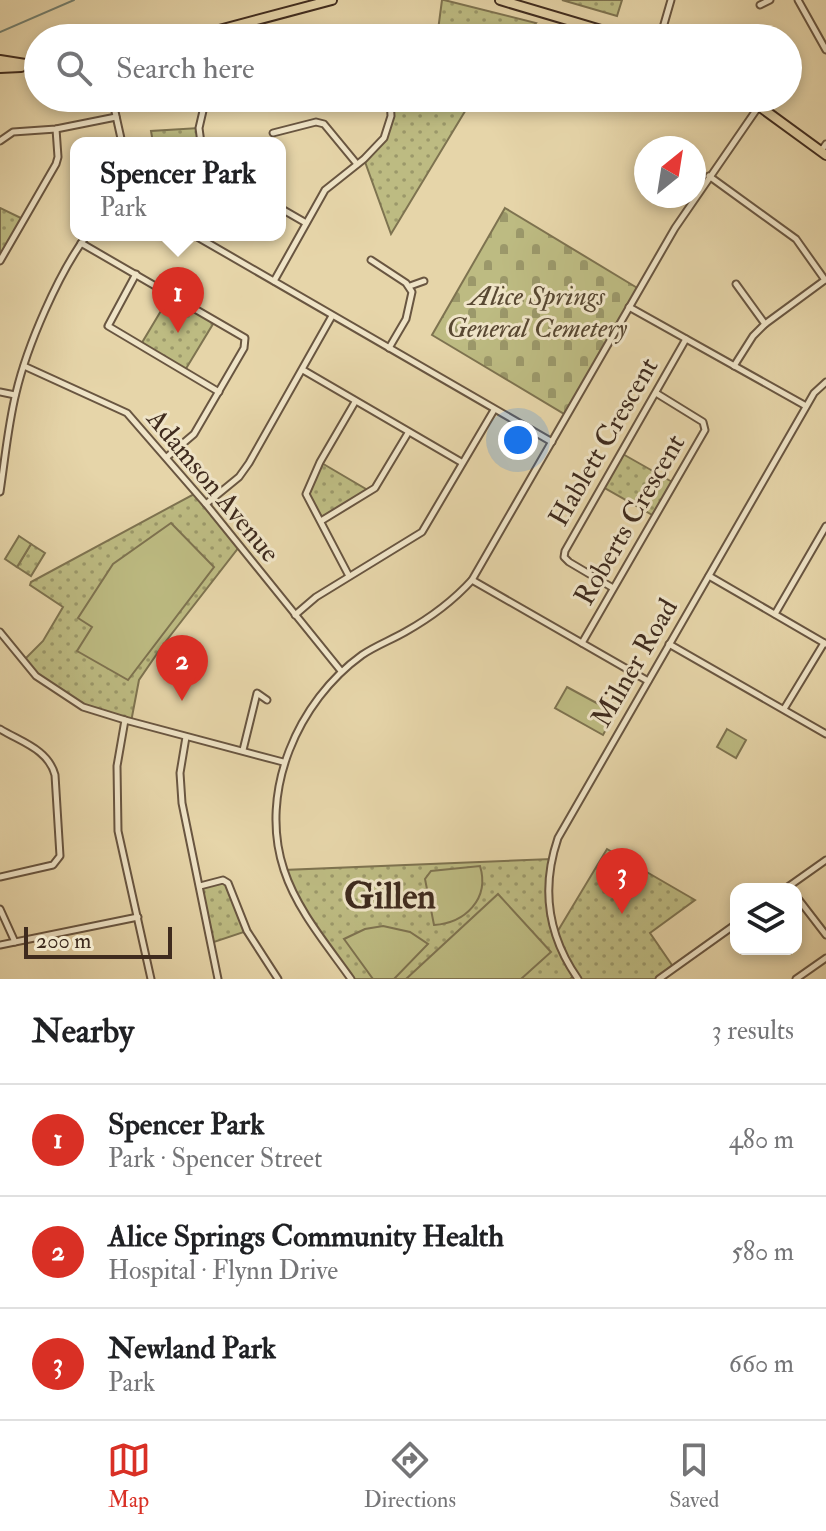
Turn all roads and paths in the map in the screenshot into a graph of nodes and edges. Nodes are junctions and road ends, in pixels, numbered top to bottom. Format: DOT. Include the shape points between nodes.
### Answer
graph roads {
  1 [pos="332,0"];
  2 [pos="502,0"];
  3 [pos="671,0"];
  4 [pos="770,0"];
  5 [pos="798,0"];
  6 [pos="760,5"];
  7 [pos="242,24"];
  8 [pos="579,24"];
  9 [pos="664,24"];
  10 [pos="826,50"];
  11 [pos="0,60"];
  12 [pos="24,64"];
  13 [pos="24,67"];
  14 [pos="0,68"];
  15 [pos="115,112"];
  16 [pos="202,112"];
  17 [pos="391,112"];
  18 [pos="755,112"];
  19 [pos="768,112"];
  20 [pos="116,117"];
  21 [pos="56,129"];
  22 [pos="273,133"];
  23 [pos="121,137"];
  24 [pos="200,137"];
  25 [pos="0,141"];
  26 [pos="824,150"];
  27 [pos="357,164"];
  28 [pos="709,176"];
  29 [pos="286,211"];
  30 [pos="306,223"];
  31 [pos="204,241"];
  32 [pos="81,243"];
  33 [pos="371,260"];
  34 [pos="0,261"];
  35 [pos="136,274"];
  36 [pos="826,279"];
  37 [pos="274,281"];
  38 [pos="424,281"];
  39 [pos="736,284"];
  40 [pos="410,286"];
  41 [pos="629,307"];
  42 [pos="332,316"];
  43 [pos="765,324"];
  44 [pos="686,339"];
  45 [pos="389,348"];
  46 [pos="24,366"];
  47 [pos="734,366"];
  48 [pos="303,370"];
  49 [pos="826,382"];
  50 [pos="0,392"];
  51 [pos="219,392"];
  52 [pos="656,393"];
  53 [pos="15,395"];
  54 [pos="355,402"];
  55 [pos="806,407"];
  56 [pos="494,410"];
  57 [pos="408,433"];
  58 [pos="552,442"];
  59 [pos="167,458"];
  60 [pos="461,462"];
  61 [pos="0,492"];
  62 [pos="206,504"];
  63 [pos="321,521"];
  64 [pos="826,526"];
  65 [pos="349,576"];
  66 [pos="709,576"];
  67 [pos="472,580"];
  68 [pos="613,588"];
  69 [pos="775,614"];
  70 [pos="295,615"];
  71 [pos="0,632"];
  72 [pos="582,643"];
  73 [pos="825,643"];
  74 [pos="669,644"];
  75 [pos="341,671"];
  76 [pos="648,681"];
  77 [pos="267,700"];
  78 [pos="784,709"];
  79 [pos="125,720"];
  80 [pos="0,729"];
  81 [pos="826,734"];
  82 [pos="186,737"];
  83 [pos="243,750"];
  84 [pos="283,762"];
  85 [pos="826,860"];
  86 [pos="0,877"];
  87 [pos="795,883"];
  88 [pos="200,886"];
  89 [pos="802,904"];
  90 [pos="0,909"];
  91 [pos="138,917"];
  92 [pos="730,928"];
  93 [pos="826,935"];
  94 [pos="15,942"];
  95 [pos="0,945"];
  96 [pos="826,958"];
  97 [pos="575,978"];
  98 [pos="151,979"];
  99 [pos="218,979"];
  100 [pos="278,979"];
  101 [pos="351,979"];
  102 [pos="659,979"];
  103 [pos="796,979"];
  1 -- 7 [label="main road"];
  2 -- 8 [label="main road"];
  3 -- 9 [label="street"];
  4 -- 6 [label="street"];
  5 -- 10 [label="street"];
  11 -- 12 [label="main road"];
  13 -- 14 [label="main road"];
  15 -- 20 [label="street"];
  16 -- 24 [label="street"];
  17 -- 27 [label="street" via="384,138"];
  18 -- 28 [label="street"];
  19 -- 26 [label="main road"];
  20 -- 21 [label="street"];
  20 -- 23 [label="street"];
  21 -- 25 [label="street" via="13,132"];
  21 -- 34 [label="street" via="56,164"];
  22 -- 27 [label="street" via="324,124"];
  27 -- 30 [label="street" via="325,190"];
  28 -- 36 [label="street" via="796,239"];
  28 -- 41 [label="street"];
  29 -- 30 [label="street"];
  30 -- 37 [label="street"];
  31 -- 37 [label="street"];
  32 -- 35 [label="street"];
  32 -- 46 [label="street"];
  33 -- 40 [label="street"];
  35 -- 51 [label="street" via="245,338"];
  35 -- 51 [label="street" via="108,326"];
  36 -- 43 [label="street"];
  37 -- 42 [label="street"];
  38 -- 40 [label="street"];
  39 -- 43 [label="street"];
  40 -- 45 [label="street" via="406,319"];
  41 -- 44 [label="street"];
  41 -- 58 [label="street"];
  42 -- 45 [label="street"];
  42 -- 48 [label="street"];
  43 -- 47 [label="street"];
  44 -- 47 [label="street"];
  44 -- 52 [label="street, Hablett Crescent"];
  45 -- 56 [label="street"];
  46 -- 53 [label="street"];
  46 -- 59 [label="street, Adamson Avenue" via="127,413"];
  47 -- 55 [label="street"];
  48 -- 54 [label="street"];
  48 -- 62 [label="street" via="239,477"];
  49 -- 55 [label="street, Milner Road"];
  50 -- 53 [label="street"];
  51 -- 59 [label="street" via="194,434"];
  52 -- 68 [label="street, Roberts Crescent" via="703,422 705,430"];
  52 -- 68 [label="street, Hablett Crescent" via="565,551 569,562"];
  53 -- 61 [label="street"];
  54 -- 57 [label="street"];
  54 -- 63 [label="street" via="306,489"];
  55 -- 66 [label="street, Milner Road"];
  56 -- 58 [label="street"];
  56 -- 60 [label="street"];
  57 -- 60 [label="street"];
  57 -- 63 [label="street" via="375,488"];
  58 -- 67 [label="street"];
  59 -- 62 [label="street, Adamson Avenue"];
  60 -- 65 [label="street" via="417,537"];
  62 -- 70 [label="street, Adamson Avenue"];
  63 -- 65 [label="street"];
  64 -- 69 [label="street"];
  65 -- 70 [label="street"];
  66 -- 69 [label="street"];
  66 -- 74 [label="street, Milner Road"];
  67 -- 72 [label="street"];
  67 -- 75 [label="street" via="446,606"];
  68 -- 72 [label="street, Roberts Crescent"];
  69 -- 73 [label="street"];
  70 -- 75 [label="street, Adamson Avenue"];
  71 -- 79 [label="street" via="48,687 83,707"];
  72 -- 76 [label="street"];
  73 -- 78 [label="street"];
  74 -- 76 [label="street, Milner Road"];
  74 -- 78 [label="street"];
  75 -- 84 [label="street" via="310,711"];
  76 -- 97 [label="street, Milner Road" via="551,859 549,912"];
  77 -- 83 [label="street" via="257,693"];
  78 -- 81 [label="street"];
  79 -- 82 [label="street"];
  79 -- 91 [label="street" via="117,766 118,831"];
  80 -- 86 [label="street" via="52,764 60,856 53,865"];
  82 -- 83 [label="street"];
  82 -- 88 [label="street" via="182,803"];
  83 -- 84 [label="street"];
  84 -- 101 [label="street" via="276,808 284,870 309,919"];
  85 -- 87 [label="street"];
  88 -- 99 [label="street"];
  88 -- 100 [label="street" via="228,883 247,931"];
  89 -- 93 [label="street"];
  90 -- 94 [label="street"];
  91 -- 94 [label="street"];
  91 -- 98 [label="street"];
  92 -- 102 [label="street"];
  94 -- 95 [label="street"];
  96 -- 103 [label="street"];
}
